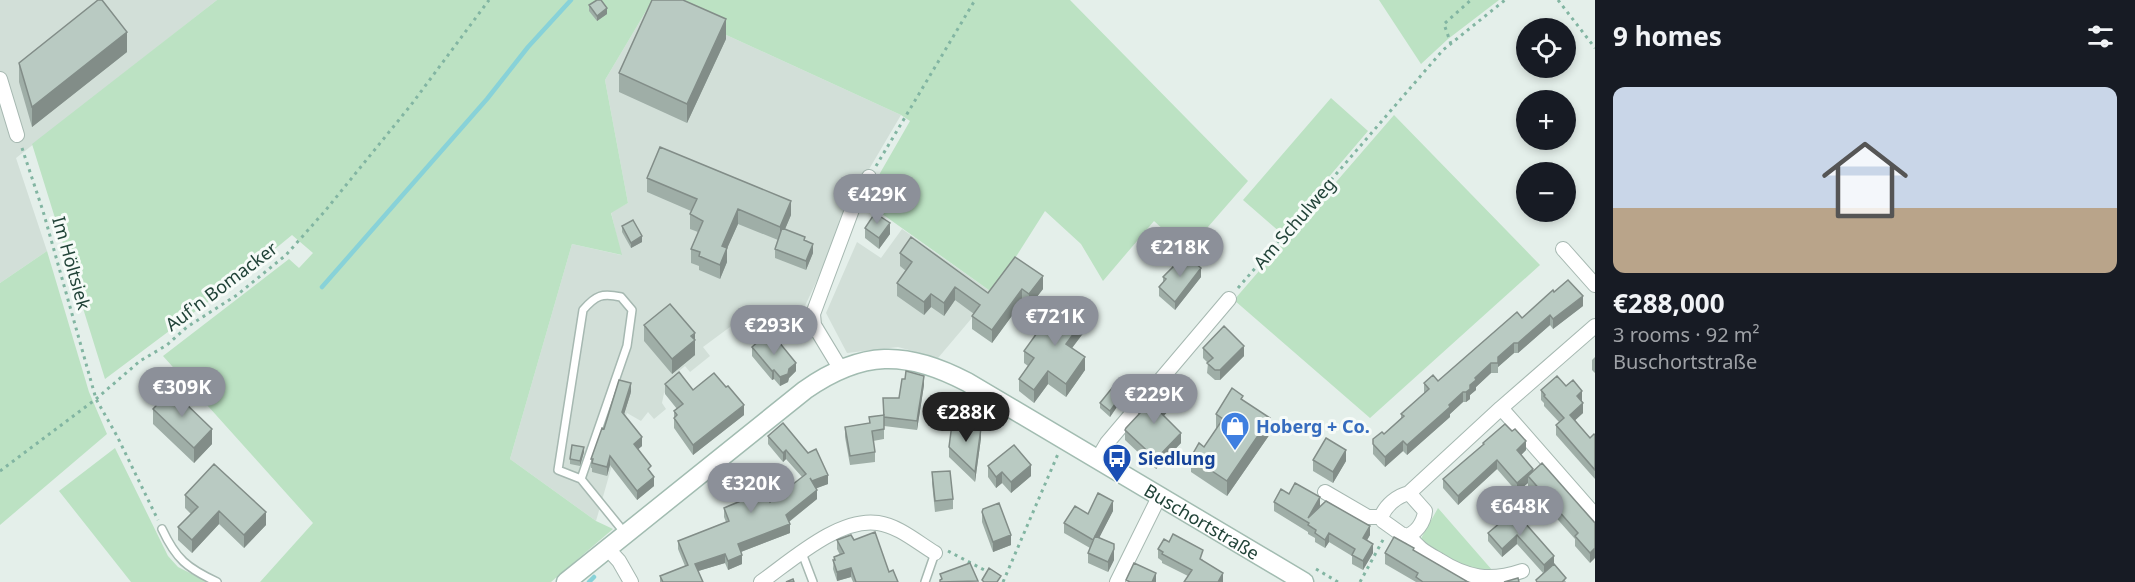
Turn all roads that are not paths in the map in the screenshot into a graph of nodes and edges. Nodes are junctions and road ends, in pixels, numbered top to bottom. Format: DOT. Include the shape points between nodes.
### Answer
graph roads {
  1 [pos="0,79"];
  2 [pos="17,135"];
  3 [pos="869,177"];
  4 [pos="1563,249"];
  5 [pos="1595,285"];
  6 [pos="1228,299"];
  7 [pos="1595,326"];
  8 [pos="840,368"];
  9 [pos="1501,408"];
  10 [pos="1097,460"];
  11 [pos="581,479"];
  12 [pos="1325,492"];
  13 [pos="1409,493"];
  14 [pos="1159,497"];
  15 [pos="1595,515"];
  16 [pos="1386,522"];
  17 [pos="162,529"];
  18 [pos="626,534"];
  19 [pos="1410,536"];
  20 [pos="608,549"];
  21 [pos="802,553"];
  22 [pos="935,553"];
  23 [pos="1522,571"];
  24 [pos="217,582"];
  25 [pos="566,582"];
  26 [pos="631,582"];
  27 [pos="761,582"];
  28 [pos="813,582"];
  29 [pos="925,582"];
  30 [pos="1117,582"];
  31 [pos="1304,582"];
  1 -- 2 [label="street"];
  3 -- 8 [label="street" via="853,207 813,314 814,325"];
  4 -- 5 [label="street"];
  6 -- 10 [label="street"];
  7 -- 9 [label="street"];
  8 -- 10 [label="main road, Buschortstraße" via="883,358 923,362 943,369"];
  8 -- 18 [label="main road, Buschortstraße" via="805,390"];
  9 -- 13 [label="street"];
  9 -- 15 [label="street"];
  10 -- 14 [label="main road, Buschortstraße"];
  11 -- 11 [label="lane" via="627,346 632,310 621,297 594,298 583,310 579,325 558,470"];
  11 -- 18 [label="lane"];
  12 -- 16 [label="street" via="1368,517"];
  13 -- 16 [label="street" via="1399,496"];
  13 -- 19 [label="street" via="1425,511 1416,532"];
  14 -- 30 [label="street"];
  14 -- 31 [label="main road, Buschortstraße"];
  16 -- 19 [label="street" via="1404,536"];
  17 -- 24 [label="lane" via="181,561"];
  18 -- 20 [label="main road, Buschortstraße"];
  19 -- 23 [label="street" via="1416,545 1466,577 1500,582"];
  20 -- 25 [label="main road, Buschortstraße"];
  20 -- 26 [label="street"];
  21 -- 22 [label="street" via="841,529 867,522 887,525"];
  21 -- 27 [label="street"];
  21 -- 28 [label="lane"];
  22 -- 29 [label="lane"];
}
